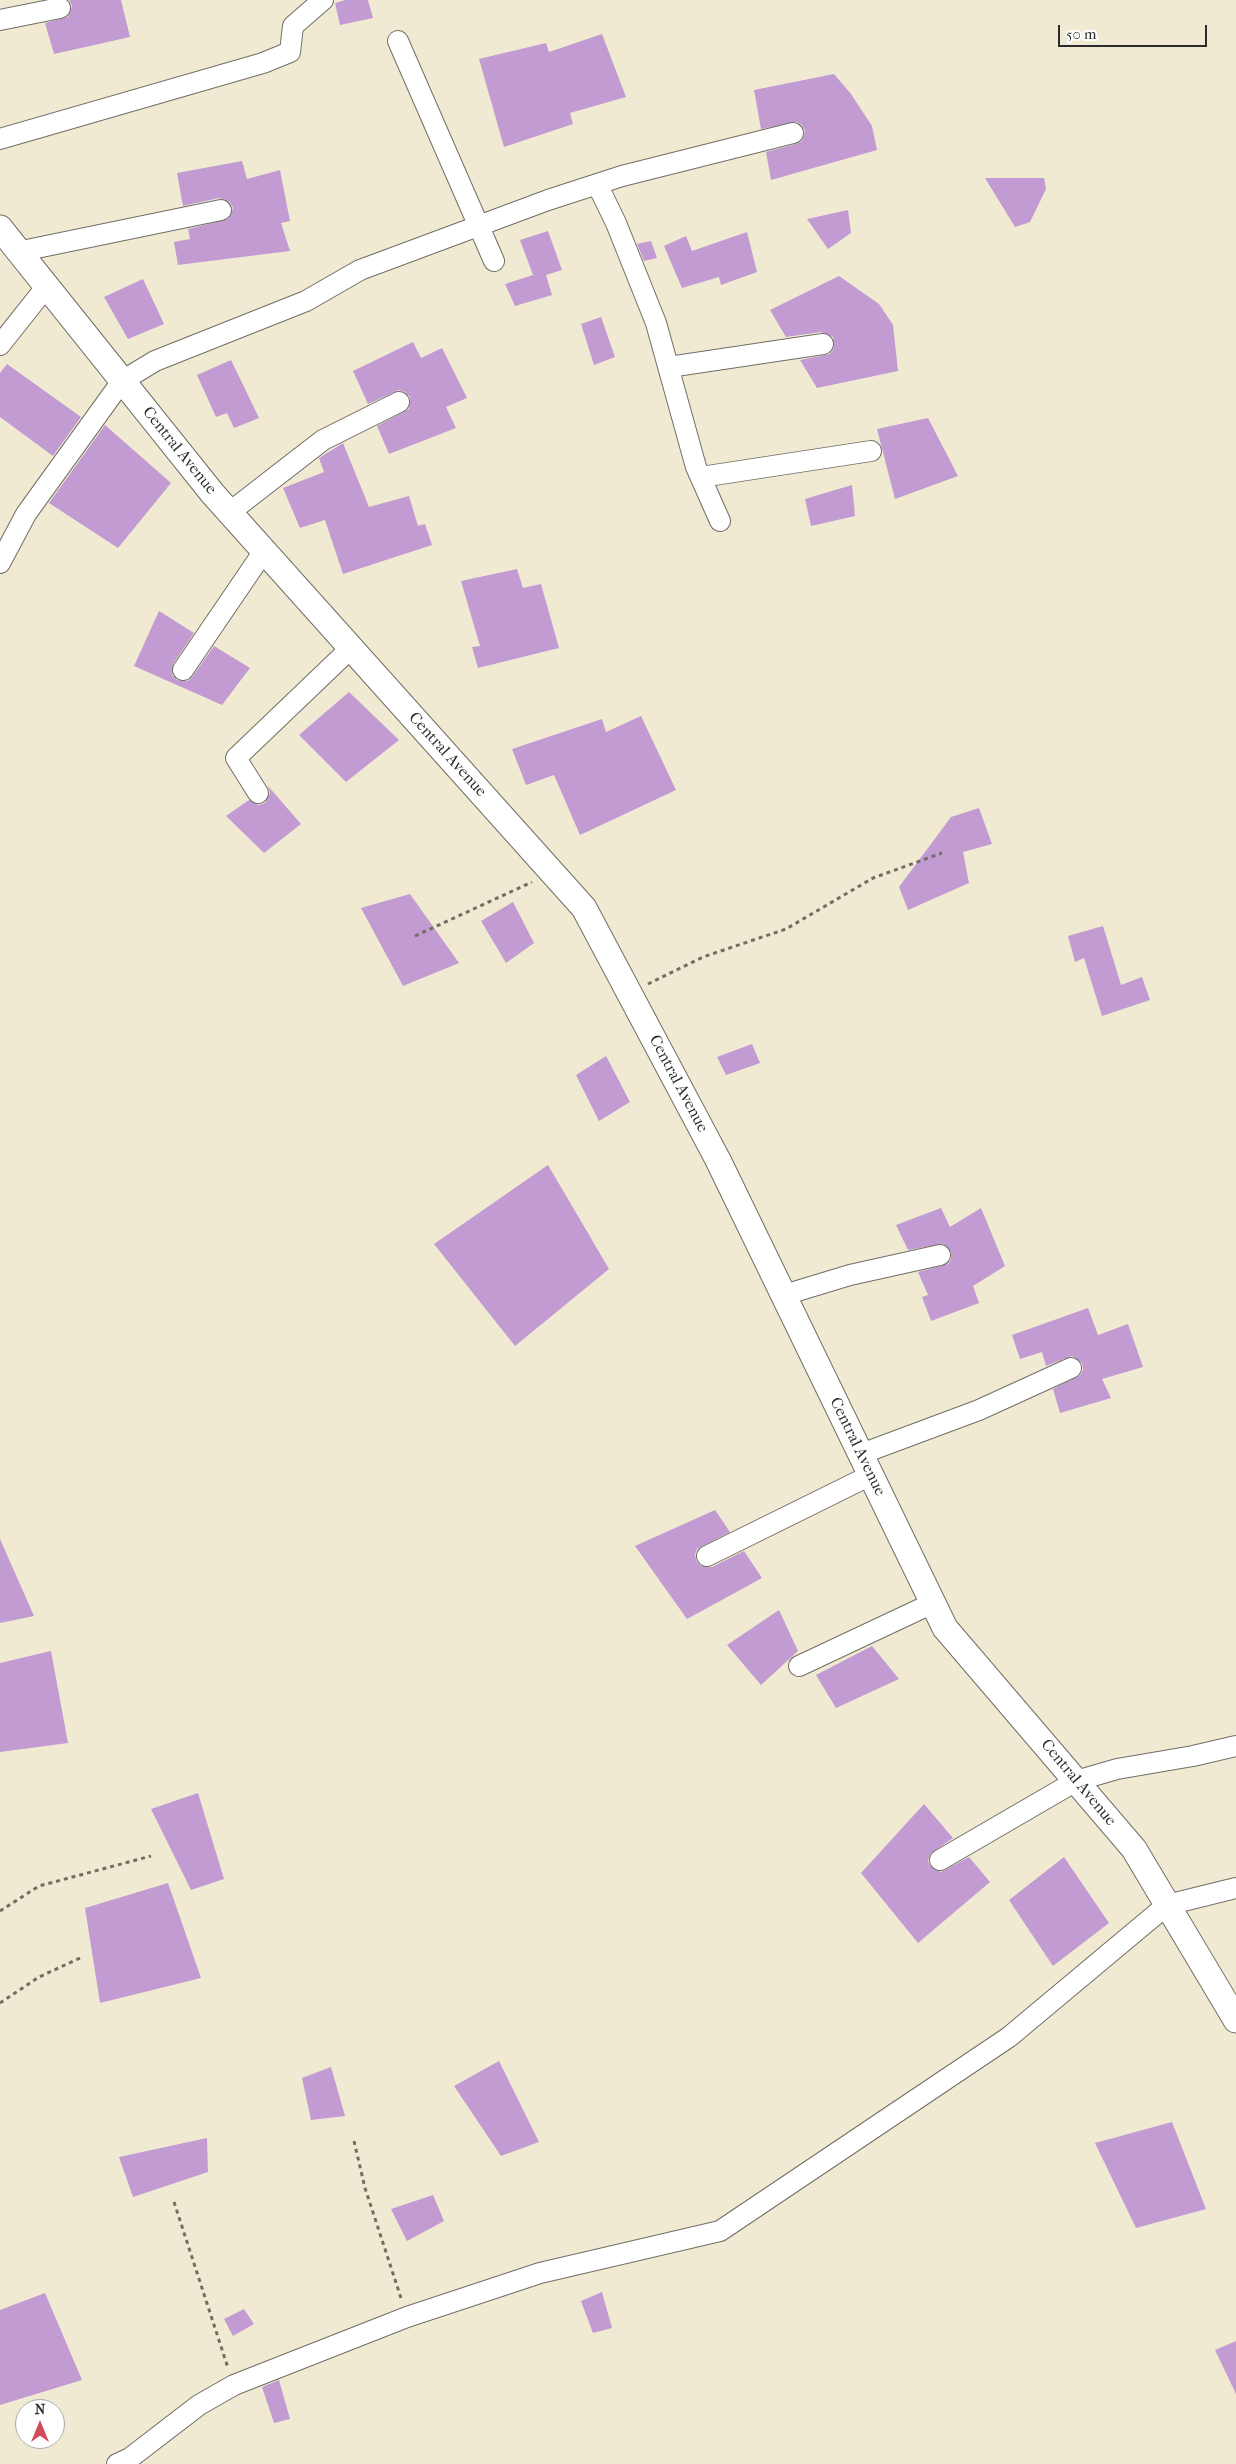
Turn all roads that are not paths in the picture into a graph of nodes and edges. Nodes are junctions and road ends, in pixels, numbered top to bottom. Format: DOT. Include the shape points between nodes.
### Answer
graph roads {
  1 [pos="322,0"];
  2 [pos="60,8"];
  3 [pos="0,20"];
  4 [pos="398,41"];
  5 [pos="793,134"];
  6 [pos="0,139"];
  7 [pos="597,184"];
  8 [pos="221,210"];
  9 [pos="478,225"];
  10 [pos="0,228"];
  11 [pos="17,252"];
  12 [pos="494,261"];
  13 [pos="46,287"];
  14 [pos="823,344"];
  15 [pos="0,345"];
  16 [pos="669,367"];
  17 [pos="122,381"];
  18 [pos="399,402"];
  19 [pos="871,452"];
  20 [pos="701,478"];
  21 [pos="230,512"];
  22 [pos="720,521"];
  23 [pos="264,550"];
  24 [pos="0,563"];
  25 [pos="351,648"];
  26 [pos="183,670"];
  27 [pos="258,794"];
  28 [pos="940,1255"];
  29 [pos="784,1296"];
  30 [pos="1071,1368"];
  31 [pos="866,1464"];
  32 [pos="707,1556"];
  33 [pos="933,1603"];
  34 [pos="799,1666"];
  35 [pos="1236,1746"];
  36 [pos="1076,1781"];
  37 [pos="940,1860"];
  38 [pos="1236,1888"];
  39 [pos="1167,1905"];
  40 [pos="1236,2020"];
  41 [pos="117,2464"];
  1 -- 6 [label="street" via="292,26 290,52 263,63"];
  2 -- 3 [label="street"];
  4 -- 9 [label="street"];
  5 -- 7 [label="street"];
  7 -- 9 [label="street"];
  7 -- 16 [label="street" via="656,323"];
  8 -- 11 [label="street"];
  9 -- 12 [label="street"];
  9 -- 17 [label="street" via="360,270 306,301 164,357"];
  10 -- 11 [label="street, Central Avenue"];
  11 -- 13 [label="street, Central Avenue"];
  13 -- 15 [label="street"];
  13 -- 17 [label="street, Central Avenue"];
  14 -- 16 [label="street"];
  16 -- 20 [label="street"];
  17 -- 21 [label="street, Central Avenue"];
  17 -- 24 [label="street" via="26,514"];
  18 -- 21 [label="street" via="323,440"];
  19 -- 20 [label="street"];
  20 -- 22 [label="street"];
  21 -- 23 [label="street, Central Avenue"];
  23 -- 25 [label="street, Central Avenue"];
  23 -- 26 [label="street"];
  25 -- 27 [label="street" via="236,758"];
  25 -- 29 [label="street, Central Avenue" via="584,908 718,1160"];
  28 -- 29 [label="street" via="850,1275"];
  29 -- 31 [label="street, Central Avenue"];
  30 -- 31 [label="street"];
  31 -- 32 [label="street"];
  31 -- 33 [label="street, Central Avenue"];
  33 -- 34 [label="street"];
  33 -- 36 [label="street, Central Avenue" via="945,1628"];
  35 -- 36 [label="street" via="1117,1768"];
  36 -- 37 [label="street"];
  36 -- 39 [label="street, Central Avenue" via="1134,1849"];
  38 -- 39 [label="street"];
  39 -- 40 [label="street, Central Avenue"];
  39 -- 41 [label="street" via="1008,2038 720,2231 540,2274 407,2317 234,2385 199,2405 130,2458"];
}
